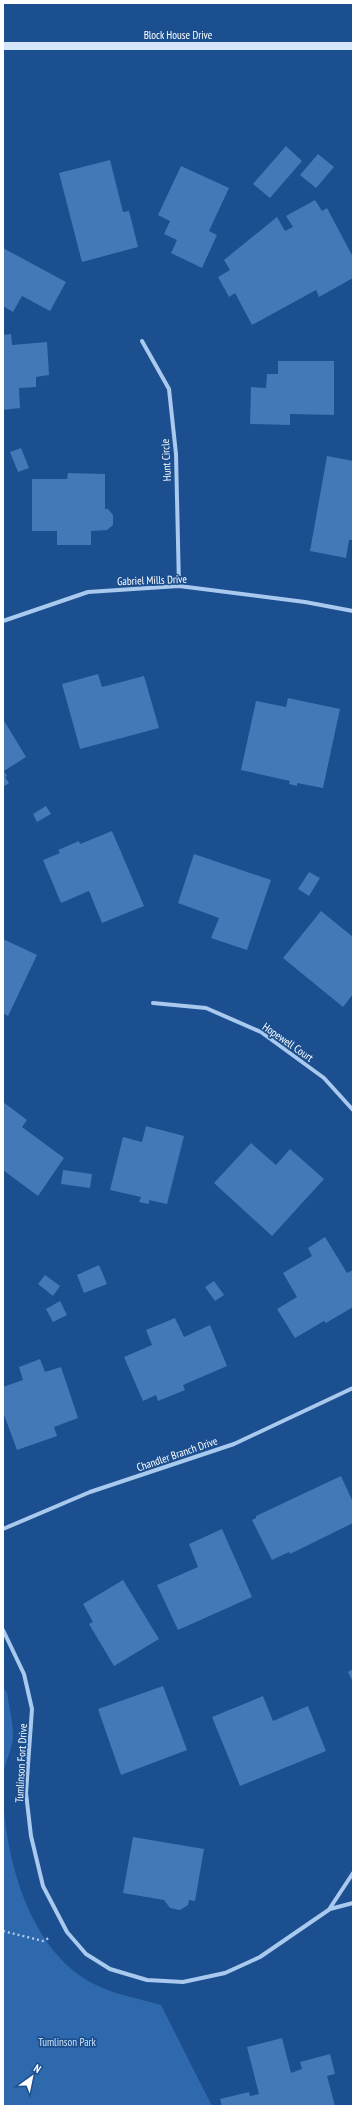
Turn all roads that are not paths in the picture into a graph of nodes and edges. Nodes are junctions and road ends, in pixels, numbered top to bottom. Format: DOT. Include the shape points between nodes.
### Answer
graph roads {
  1 [pos="3,46"];
  2 [pos="353,46"];
  3 [pos="142,341"];
  4 [pos="179,586"];
  5 [pos="353,611"];
  6 [pos="3,621"];
  7 [pos="153,1003"];
  8 [pos="353,1110"];
  9 [pos="353,1388"];
  10 [pos="3,1529"];
  11 [pos="3,1630"];
  12 [pos="353,1873"];
  13 [pos="353,1903"];
  14 [pos="330,1909"];
  1 -- 2 [label="street, Block House Drive"];
  3 -- 4 [label="street, Hunt Circle" via="169,389 176,454"];
  4 -- 5 [label="street, Gabriel Mills Drive" via="305,602"];
  4 -- 6 [label="street, Gabriel Mills Drive" via="88,592"];
  7 -- 8 [label="street, Hopewell Court" via="206,1008 261,1032 324,1078"];
  9 -- 10 [label="street, Chandler Branch Drive" via="234,1444 90,1492"];
  11 -- 14 [label="street, Tumlinson Fort Drive" via="24,1674 32,1709 26,1793 31,1836 43,1886 67,1932 86,1954 110,1969 148,1980 182,1982 225,1973 260,1957"];
  12 -- 14 [label="street, Tumlinson Fort Drive"];
  13 -- 14 [label="street, Tumlinson Fort Drive"];
}
